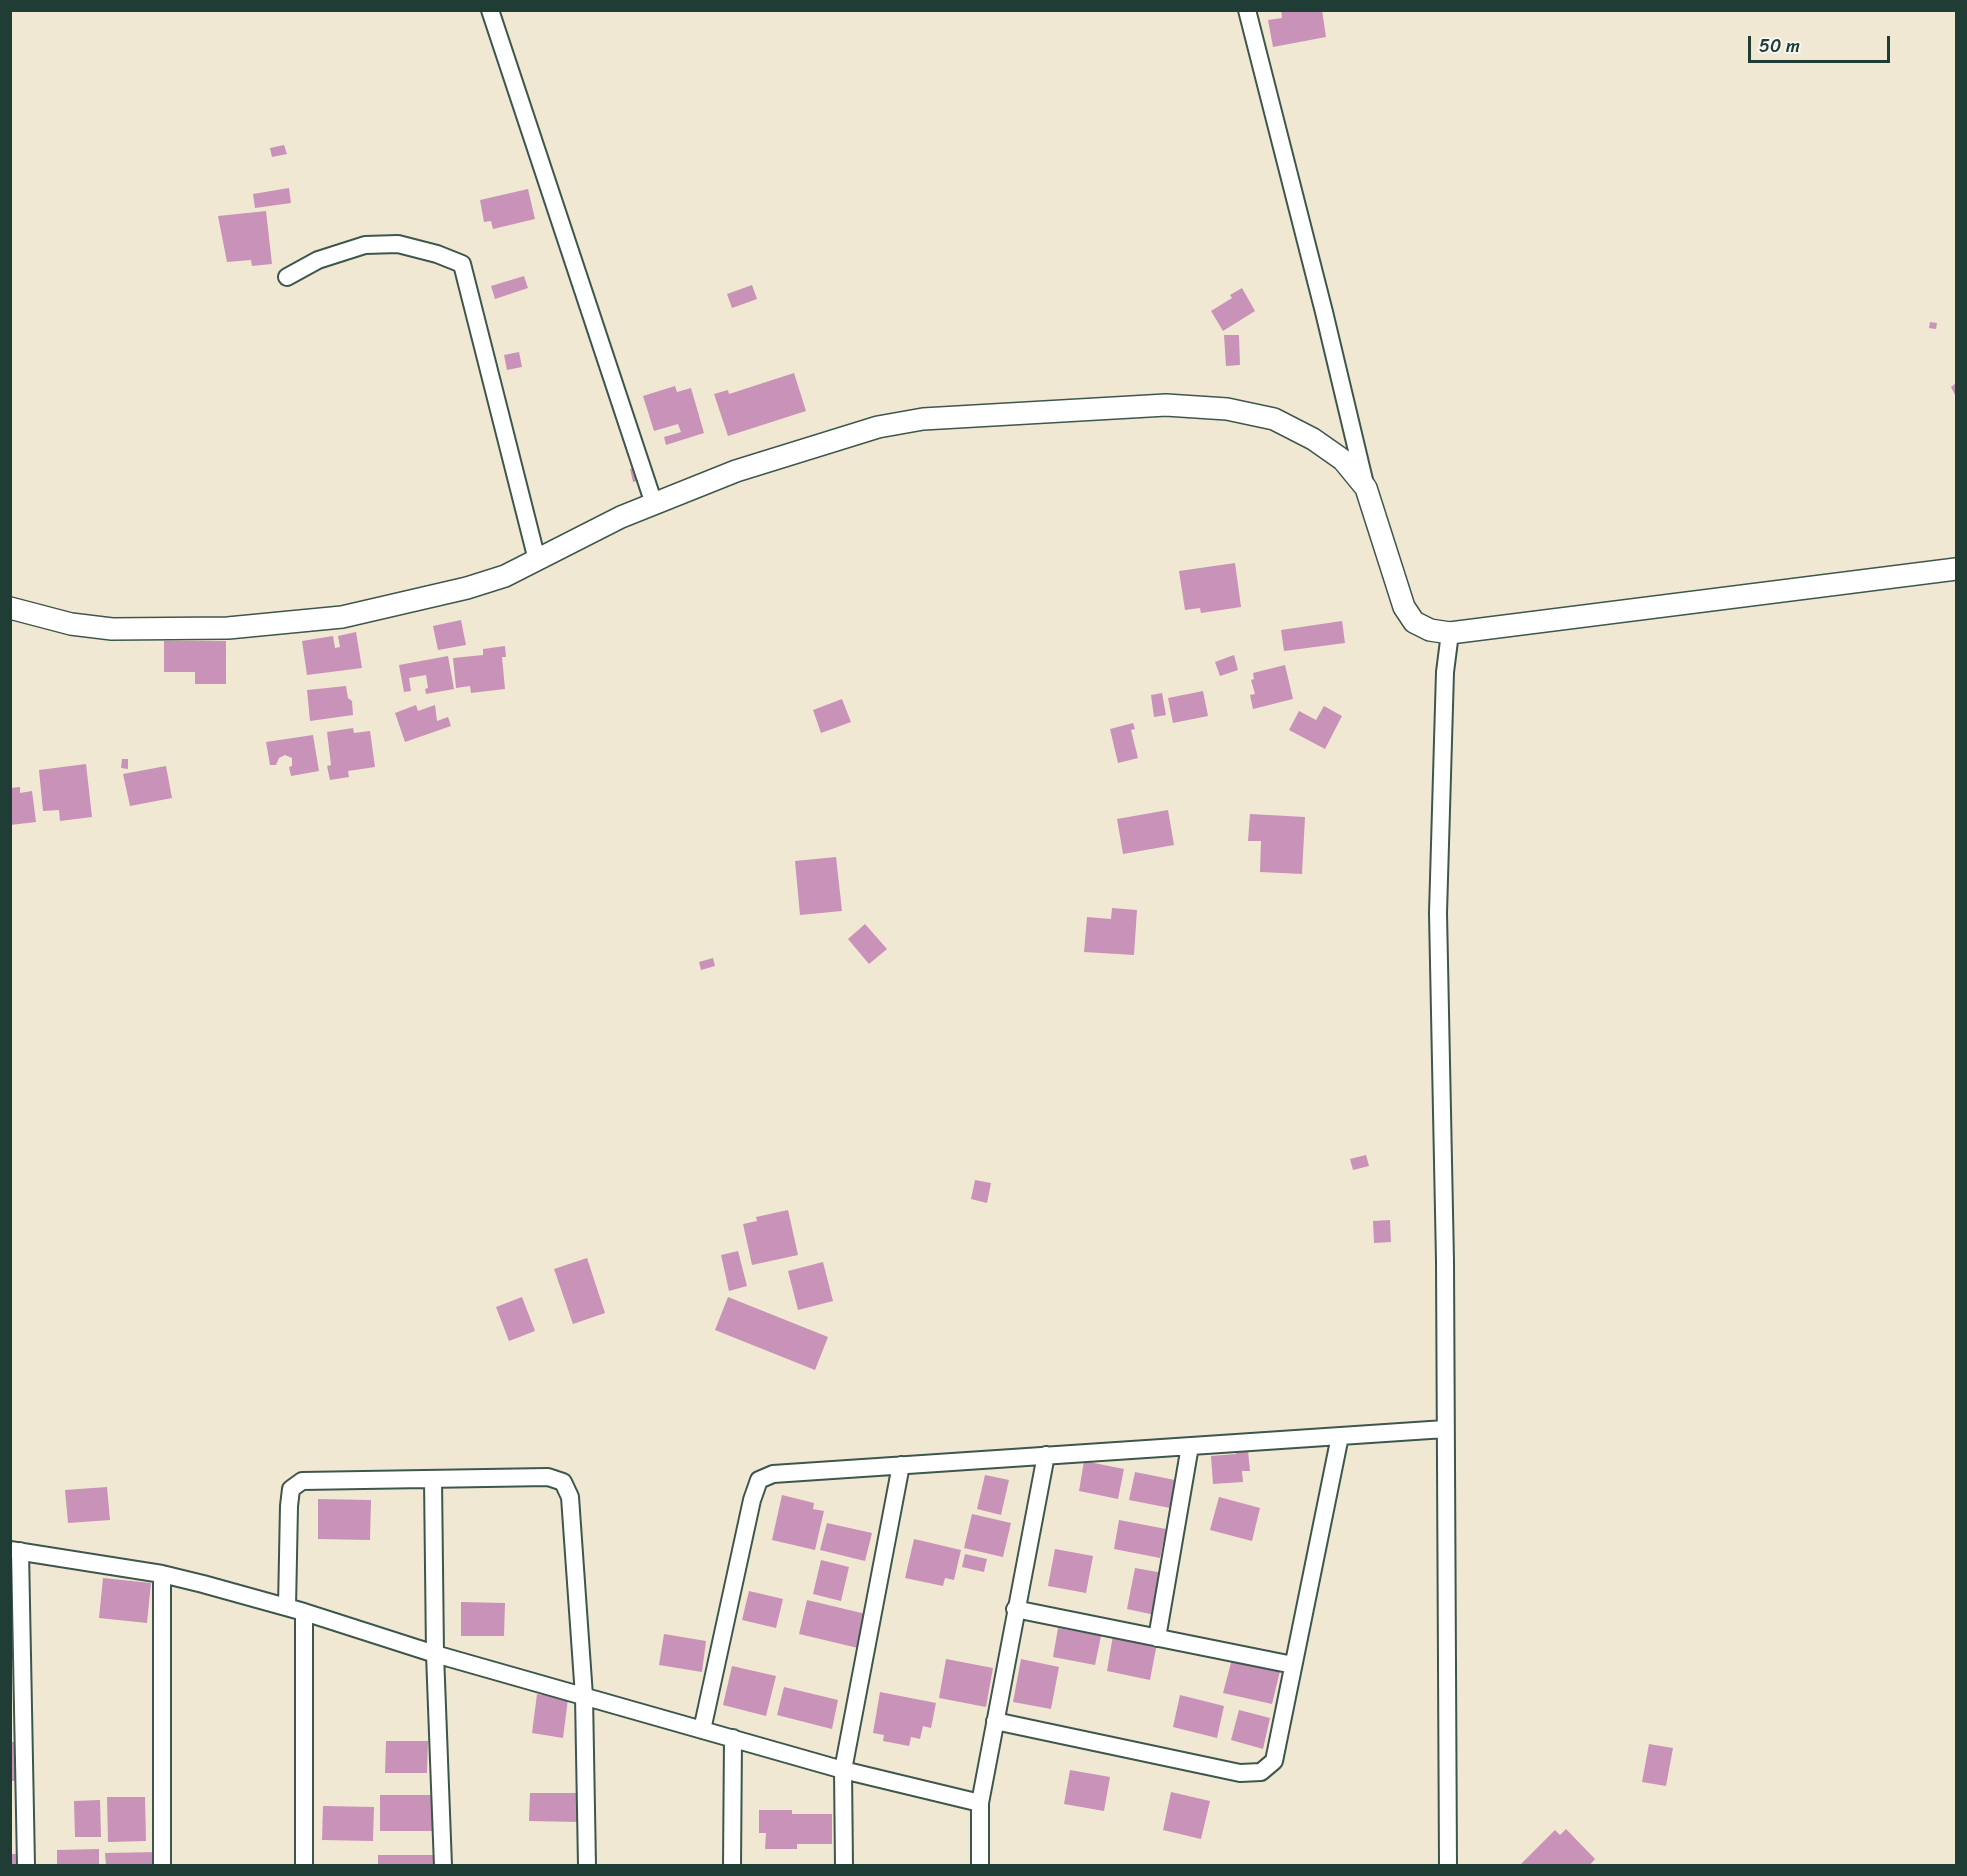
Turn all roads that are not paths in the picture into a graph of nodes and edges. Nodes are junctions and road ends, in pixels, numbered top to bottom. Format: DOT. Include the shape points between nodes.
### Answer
graph roads {
  1 [pos="490,10"];
  2 [pos="1247,10"];
  3 [pos="287,277"];
  4 [pos="1366,488"];
  5 [pos="654,504"];
  6 [pos="537,560"];
  7 [pos="1956,569"];
  8 [pos="10,608"];
  9 [pos="1450,633"];
  10 [pos="1445,1429"];
  11 [pos="1340,1436"];
  12 [pos="1190,1446"];
  13 [pos="1046,1455"];
  14 [pos="901,1465"];
  15 [pos="433,1479"];
  16 [pos="15,1550"];
  17 [pos="162,1574"];
  18 [pos="287,1607"];
  19 [pos="1015,1609"];
  20 [pos="304,1612"];
  21 [pos="1157,1638"];
  22 [pos="435,1654"];
  23 [pos="1293,1665"];
  24 [pos="584,1696"];
  25 [pos="995,1721"];
  26 [pos="702,1730"];
  27 [pos="733,1738"];
  28 [pos="843,1770"];
  29 [pos="980,1803"];
  30 [pos="26,1866"];
  31 [pos="162,1866"];
  32 [pos="304,1866"];
  33 [pos="443,1866"];
  34 [pos="587,1866"];
  35 [pos="732,1866"];
  36 [pos="844,1866"];
  37 [pos="980,1866"];
  38 [pos="1448,1866"];
  1 -- 5 [label="street"];
  2 -- 4 [label="street"];
  3 -- 6 [label="street" via="318,260 365,245 398,244 462,264"];
  4 -- 5 [label="street" via="1343,460 1274,419 1227,409 1166,405 923,419 878,427 736,471"];
  4 -- 9 [label="street" via="1404,607 1414,622"];
  5 -- 6 [label="street"];
  6 -- 8 [label="street" via="468,588 342,617 228,628 112,629 71,624"];
  7 -- 9 [label="street"];
  9 -- 10 [label="street" via="1445,672 1438,913"];
  10 -- 11 [label="street"];
  10 -- 38 [label="street"];
  11 -- 12 [label="street"];
  11 -- 23 [label="street"];
  12 -- 13 [label="street"];
  12 -- 21 [label="street"];
  13 -- 14 [label="street"];
  13 -- 19 [label="street"];
  14 -- 26 [label="street" via="773,1474 759,1480"];
  14 -- 28 [label="street"];
  15 -- 18 [label="street" via="302,1481 291,1489"];
  15 -- 22 [label="street"];
  15 -- 24 [label="street" via="548,1477 563,1482 570,1497"];
  16 -- 17 [label="street"];
  16 -- 30 [label="street"];
  17 -- 18 [label="street"];
  17 -- 31 [label="street"];
  18 -- 20 [label="street"];
  19 -- 21 [label="street"];
  19 -- 25 [label="street"];
  20 -- 22 [label="street"];
  20 -- 32 [label="street"];
  21 -- 23 [label="street"];
  22 -- 24 [label="street"];
  22 -- 33 [label="street"];
  23 -- 25 [label="street" via="1274,1761 1261,1772 1240,1773"];
  24 -- 26 [label="street"];
  24 -- 34 [label="street"];
  25 -- 29 [label="street"];
  26 -- 27 [label="street"];
  27 -- 28 [label="street"];
  27 -- 35 [label="street"];
  28 -- 29 [label="street"];
  28 -- 36 [label="street"];
  29 -- 37 [label="street"];
}
